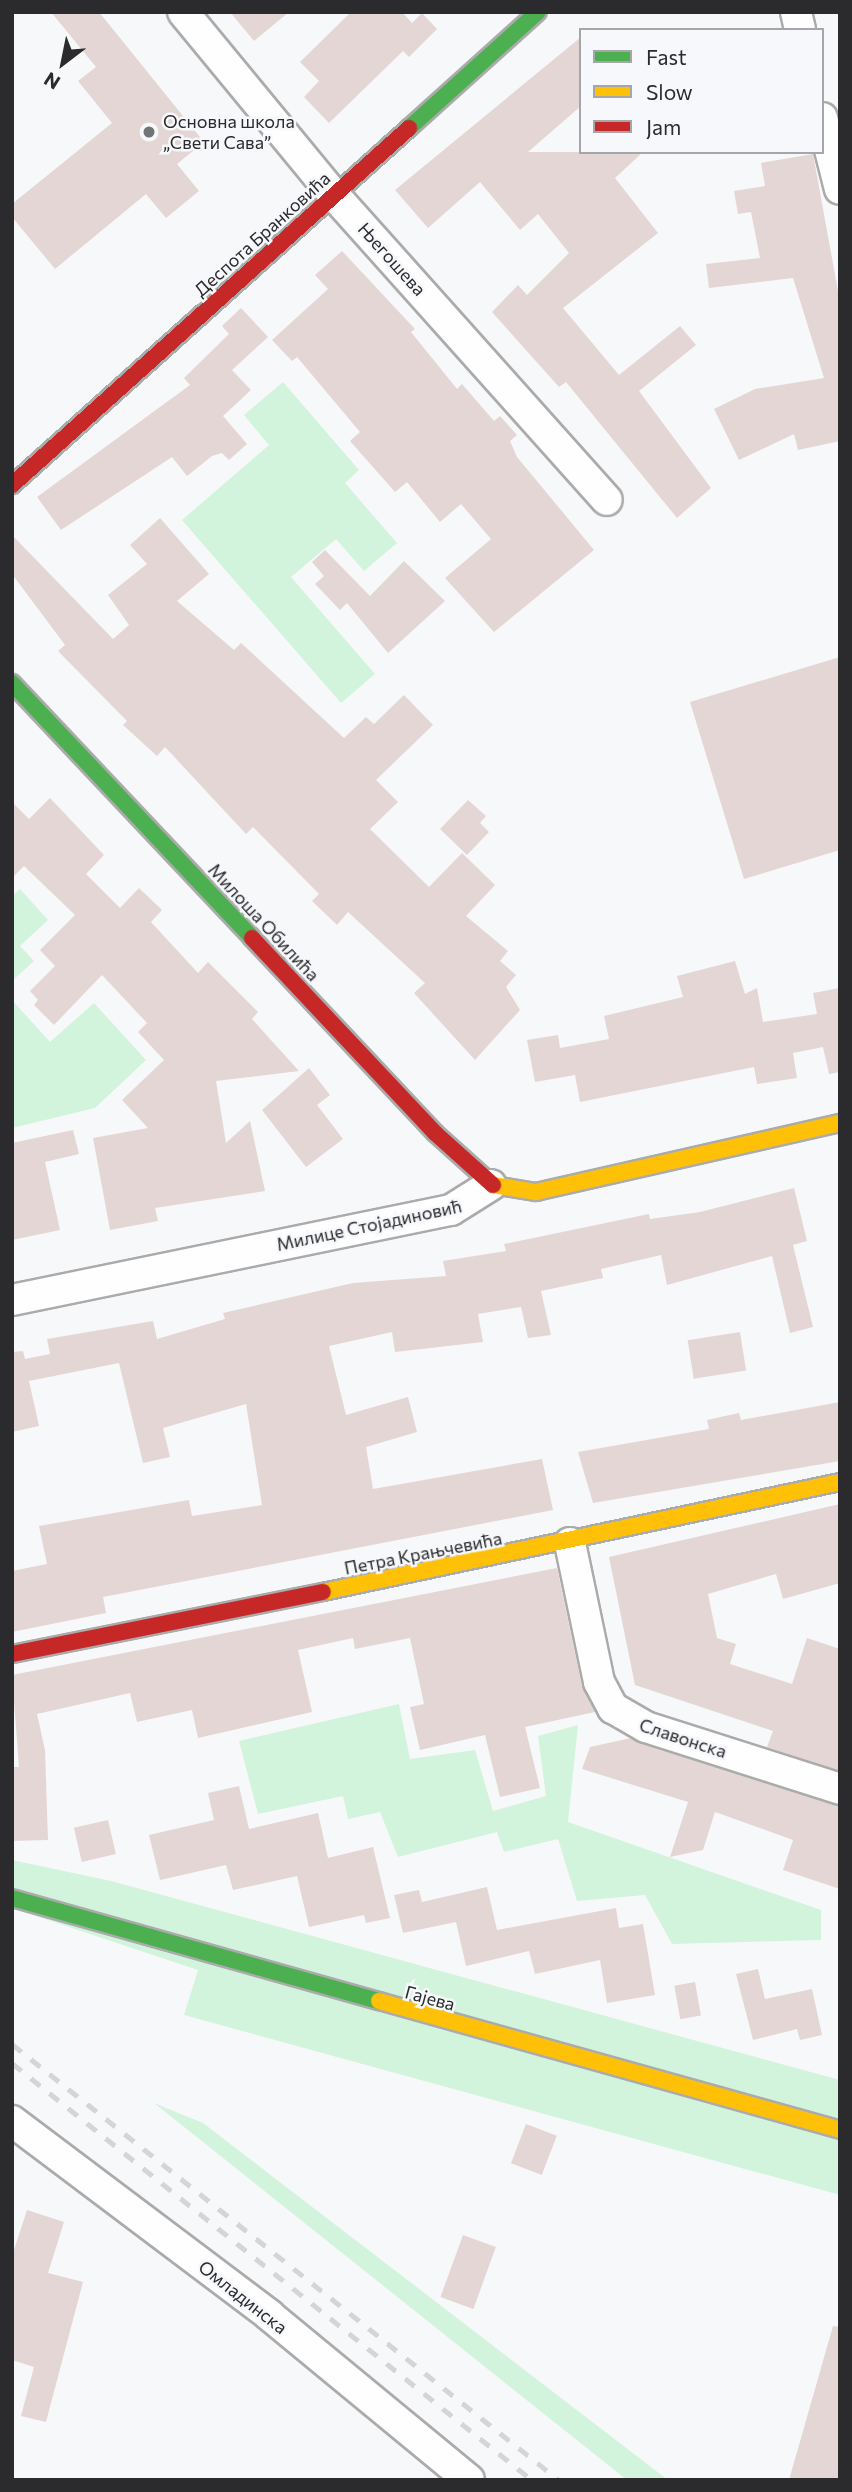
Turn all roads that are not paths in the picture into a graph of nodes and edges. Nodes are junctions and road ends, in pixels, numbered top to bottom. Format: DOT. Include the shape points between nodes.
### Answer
graph roads {
  1 [pos="183,12"];
  2 [pos="538,12"];
  3 [pos="824,126"];
  4 [pos="840,189"];
  5 [pos="334,195"];
  6 [pos="12,485"];
  7 [pos="607,500"];
  8 [pos="12,683"];
  9 [pos="840,1123"];
  10 [pos="491,1185"];
  11 [pos="12,1300"];
  12 [pos="840,1482"];
  13 [pos="570,1544"];
  14 [pos="12,1654"];
  15 [pos="840,1789"];
  16 [pos="12,1898"];
  17 [pos="12,2121"];
  18 [pos="840,2130"];
  19 [pos="469,2480"];
  1 -- 5 [label="street, Његошева"];
  2 -- 5 [label="street, Деспота Бранковића"];
  3 -- 4 [label="street"];
  5 -- 6 [label="street, Деспота Бранковића"];
  5 -- 7 [label="street, Његошева"];
  8 -- 10 [label="street, Милоша Обилића" via="435,1133"];
  9 -- 10 [label="street" via="536,1192"];
  10 -- 11 [label="street, Милице Стојадиновић" via="451,1210"];
  12 -- 13 [label="street, Петра Крањчевића"];
  13 -- 14 [label="street, Петра Крањчевића"];
  13 -- 15 [label="street, Славонска" via="599,1682 613,1708 646,1727"];
  16 -- 18 [label="street, Гајева"];
  17 -- 19 [label="street, Омладинска" via="268,2315"];
}
